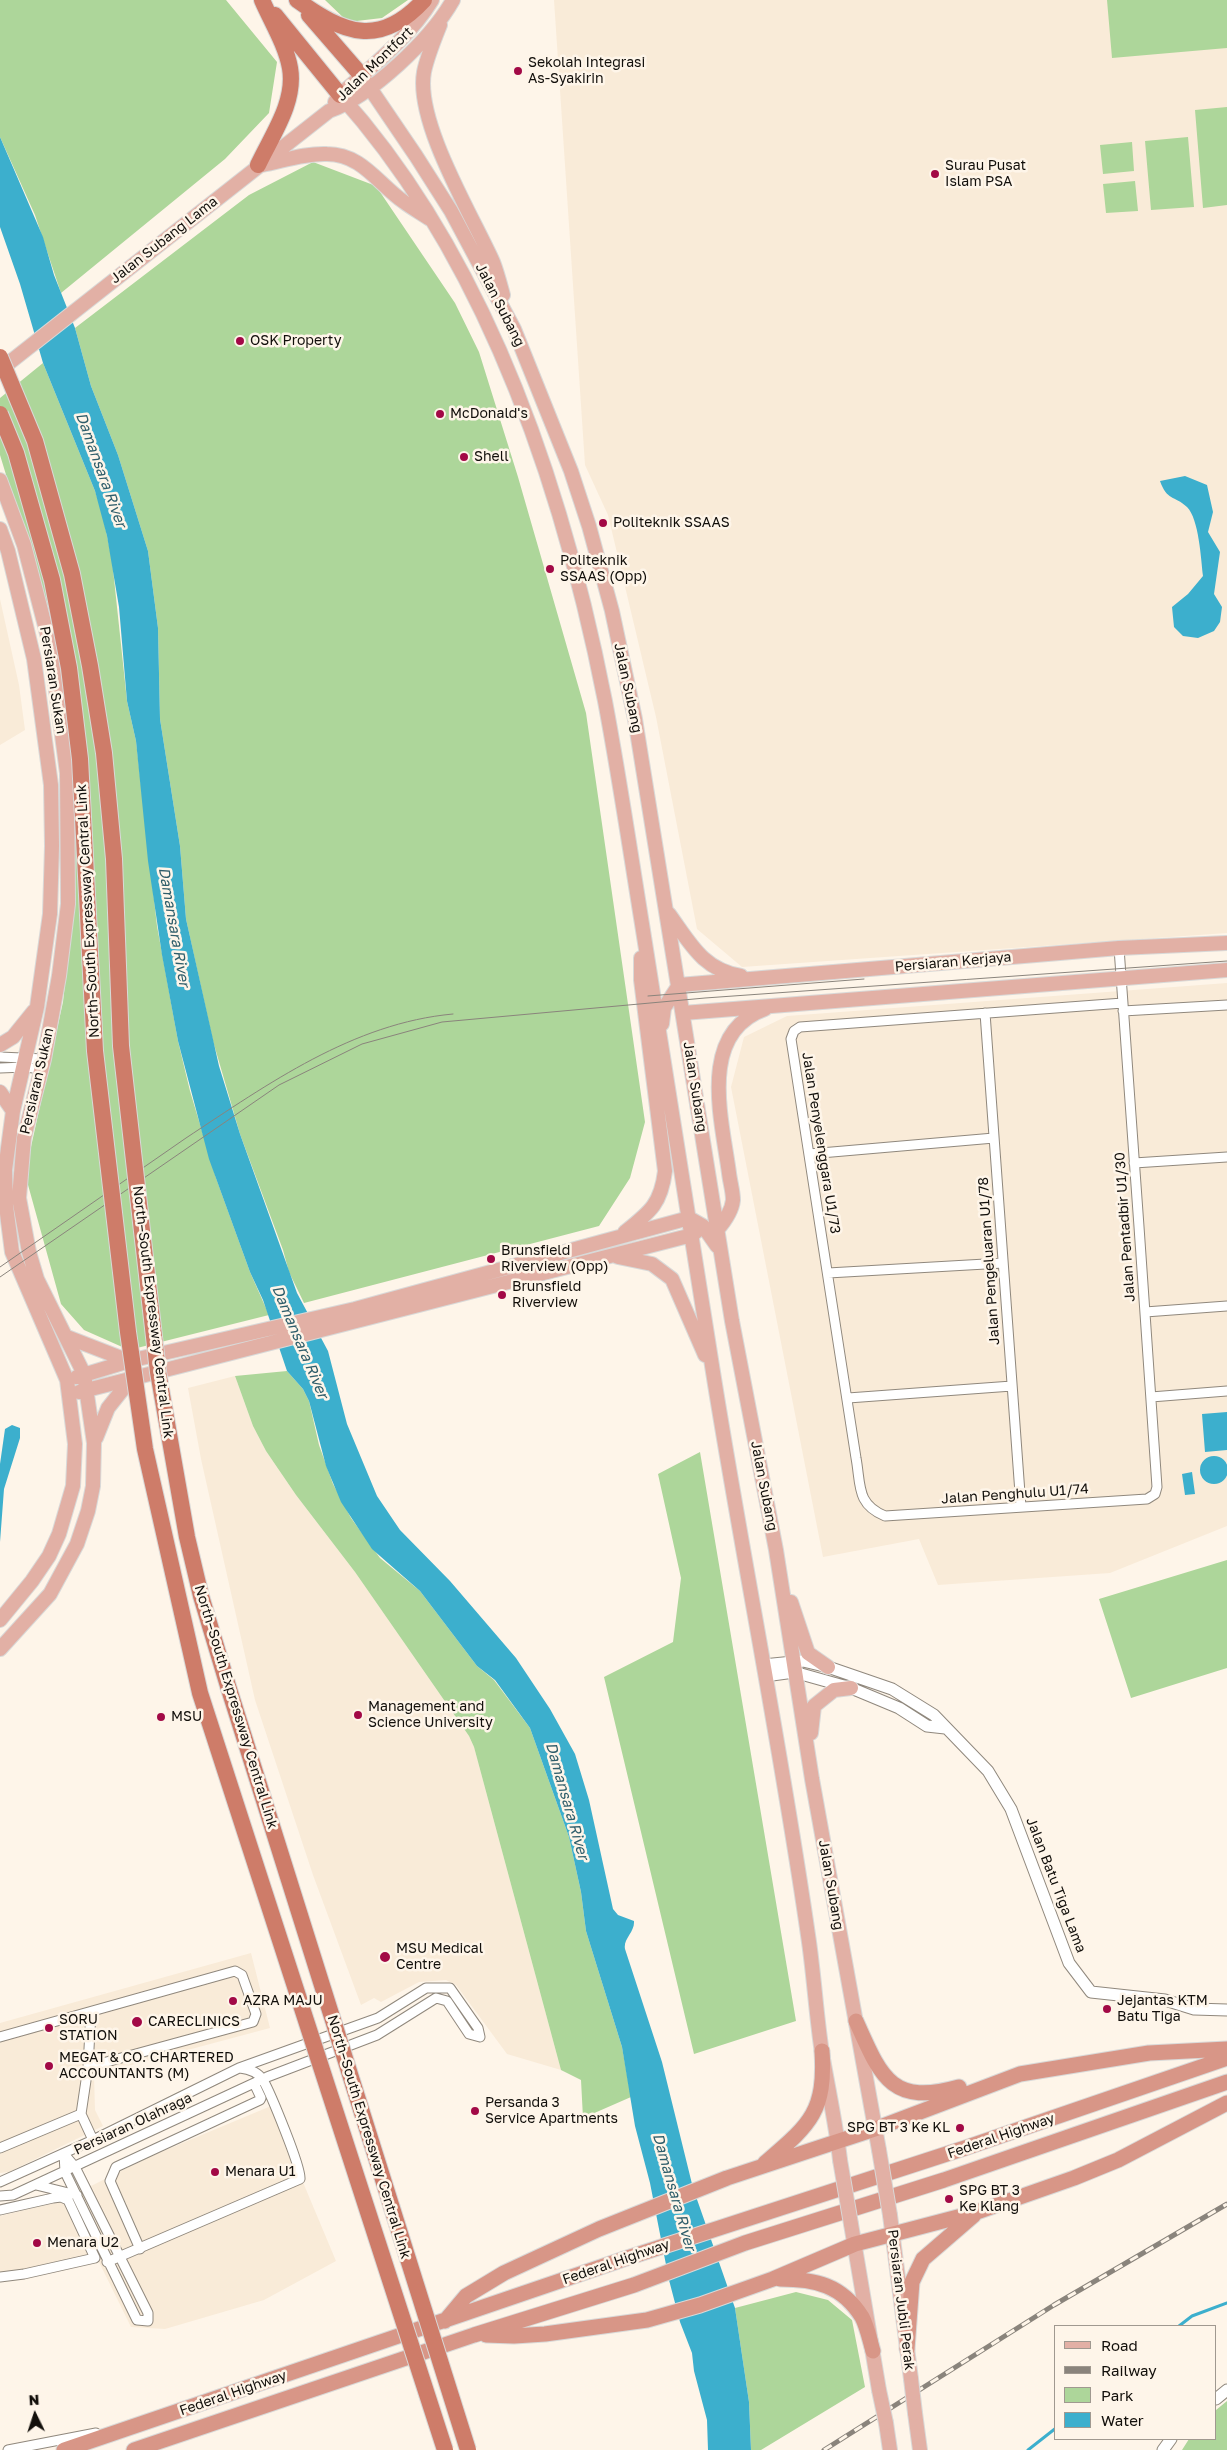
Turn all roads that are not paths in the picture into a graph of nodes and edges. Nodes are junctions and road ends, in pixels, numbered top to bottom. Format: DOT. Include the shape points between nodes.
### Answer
graph roads {
  1 [pos="262,0"];
  2 [pos="296,0"];
  3 [pos="424,0"];
  4 [pos="432,0"];
  5 [pos="452,0"];
  6 [pos="443,18"];
  7 [pos="366,82"];
  8 [pos="344,99"];
  9 [pos="329,111"];
  10 [pos="258,165"];
  11 [pos="435,222"];
  12 [pos="514,329"];
  13 [pos="0,356"];
  14 [pos="0,370"];
  15 [pos="0,414"];
  16 [pos="0,480"];
  17 [pos="0,529"];
  18 [pos="667,912"];
  19 [pos="644,939"];
  20 [pos="1227,943"];
  21 [pos="1119,948"];
  22 [pos="650,970"];
  23 [pos="1227,970"];
  24 [pos="1121,977"];
  25 [pos="759,978"];
  26 [pos="679,985"];
  27 [pos="667,1000"];
  28 [pos="775,1006"];
  29 [pos="1227,1006"];
  30 [pos="37,1007"];
  31 [pos="1123,1007"];
  32 [pos="683,1013"];
  33 [pos="985,1013"];
  34 [pos="661,1043"];
  35 [pos="0,1045"];
  36 [pos="0,1057"];
  37 [pos="26,1062"];
  38 [pos="43,1064"];
  39 [pos="0,1068"];
  40 [pos="0,1092"];
  41 [pos="13,1111"];
  42 [pos="994,1138"];
  43 [pos="809,1154"];
  44 [pos="1227,1157"];
  45 [pos="1134,1163"];
  46 [pos="689,1218"];
  47 [pos="710,1228"];
  48 [pos="692,1235"];
  49 [pos="621,1236"];
  50 [pos="611,1256"];
  51 [pos="1003,1263"];
  52 [pos="828,1273"];
  53 [pos="1227,1306"];
  54 [pos="1145,1312"];
  55 [pos="356,1315"];
  56 [pos="67,1337"];
  57 [pos="243,1344"];
  58 [pos="130,1361"];
  59 [pos="84,1374"];
  60 [pos="714,1377"];
  61 [pos="131,1379"];
  62 [pos="67,1380"];
  63 [pos="1012,1386"];
  64 [pos="87,1391"];
  65 [pos="1227,1392"];
  66 [pos="69,1394"];
  67 [pos="1151,1397"];
  68 [pos="848,1398"];
  69 [pos="94,1442"];
  70 [pos="1147,1499"];
  71 [pos="1021,1507"];
  72 [pos="885,1516"];
  73 [pos="776,1550"];
  74 [pos="0,1620"];
  75 [pos="0,1649"];
  76 [pos="794,1667"];
  77 [pos="828,1667"];
  78 [pos="764,1670"];
  79 [pos="850,1688"];
  80 [pos="945,1728"];
  81 [pos="812,1779"];
  82 [pos="1227,2010"];
  83 [pos="91,2012"];
  84 [pos="856,2021"];
  85 [pos="0,2037"];
  86 [pos="1227,2049"];
  87 [pos="822,2051"];
  88 [pos="1227,2058"];
  89 [pos="88,2068"];
  90 [pos="239,2068"];
  91 [pos="1020,2074"];
  92 [pos="258,2081"];
  93 [pos="1227,2082"];
  94 [pos="1227,2103"];
  95 [pos="81,2114"];
  96 [pos="875,2129"];
  97 [pos="93,2140"];
  98 [pos="838,2142"];
  99 [pos="0,2148"];
  100 [pos="879,2150"];
  101 [pos="64,2154"];
  102 [pos="75,2167"];
  103 [pos="761,2168"];
  104 [pos="65,2172"];
  105 [pos="0,2182"];
  106 [pos="36,2184"];
  107 [pos="0,2196"];
  108 [pos="77,2196"];
  109 [pos="0,2210"];
  110 [pos="977,2212"];
  111 [pos="893,2235"];
  112 [pos="855,2244"];
  113 [pos="140,2249"];
  114 [pos="120,2257"];
  115 [pos="108,2262"];
  116 [pos="0,2277"];
  117 [pos="773,2279"];
  118 [pos="131,2281"];
  119 [pos="119,2286"];
  120 [pos="445,2321"];
  121 [pos="474,2335"];
  122 [pos="906,2349"];
  123 [pos="873,2351"];
  124 [pos="1227,2390"];
  125 [pos="1217,2398"];
  126 [pos="138,2425"];
  127 [pos="175,2437"];
  128 [pos="8,2450"];
  129 [pos="64,2450"];
  130 [pos="134,2450"];
  131 [pos="150,2450"];
  132 [pos="445,2450"];
  133 [pos="468,2450"];
  134 [pos="890,2450"];
  135 [pos="920,2450"];
  1 -- 8 [label="highway"];
  1 -- 10 [label="highway" via="285,52 291,79 289,100"];
  2 -- 3 [label="highway" via="336,25 368,30 402,22"];
  2 -- 7 [label="highway"];
  4 -- 7 [label="main road, Jalan Montfort" via="419,21"];
  5 -- 6 [label="main road, Jalan Montfort"];
  6 -- 7 [label="main road, Jalan Montfort" via="408,54"];
  6 -- 12 [label="main road" via="424,73 428,116 494,264"];
  7 -- 8 [label="main road, Jalan Montfort"];
  7 -- 12 [label="main road, Jalan Subang" via="451,211"];
  8 -- 9 [label="main road, Jalan Montfort"];
  8 -- 11 [label="main road, Jalan Subang" via="400,170"];
  9 -- 10 [label="main road, Jalan Subang Lama"];
  10 -- 11 [label="main road" via="313,155 346,157 374,174 403,202"];
  10 -- 14 [label="main road, Jalan Subang Lama"];
  11 -- 19 [label="main road, Jalan Subang" via="486,320 528,424 562,522 605,700"];
  12 -- 18 [label="main road, Jalan Subang" via="571,471 612,611 635,719"];
  13 -- 133 [label="highway, North–South Expressway Central Link, bridge" via="35,441 72,574 103,743 114,859 121,1046 158,1372 187,1537 228,1686"];
  15 -- 132 [label="highway, North–South Expressway Central Link, bridge" via="16,453 52,580 69,668 80,759 96,1051 145,1449 200,1693"];
  16 -- 38 [label="main road, Persiaran Sukan" via="24,546 50,644 67,773 68,904"];
  17 -- 30 [label="main road, Persiaran Sukan" via="34,659 51,785 50,914"];
  18 -- 25 [label="main road" via="714,968 727,974"];
  18 -- 26 [label="main road, Jalan Subang"];
  19 -- 22 [label="main road, Jalan Subang"];
  19 -- 49 [label="main road" via="641,980 665,1171 663,1188 655,1206"];
  20 -- 21 [label="main road, Persiaran Kerjaya"];
  21 -- 24 [label="street, Jalan Pentadbir U1/30"];
  21 -- 25 [label="main road, Persiaran Kerjaya"];
  22 -- 27 [label="main road"];
  22 -- 34 [label="main road, Jalan Subang"];
  23 -- 24 [label="main road, Persiaran Kerjaya"];
  24 -- 28 [label="main road, Persiaran Kerjaya"];
  24 -- 31 [label="street, Jalan Pentadbir U1/30"];
  25 -- 26 [label="main road, Persiaran Kerjaya"];
  26 -- 27 [label="main road"];
  26 -- 32 [label="main road, Jalan Subang"];
  27 -- 32 [label="main road"];
  27 -- 34 [label="main road"];
  28 -- 32 [label="main road, Persiaran Kerjaya"];
  28 -- 47 [label="main road" via="753,1013 732,1033 719,1061 718,1085 733,1201 725,1221"];
  29 -- 31 [label="street, Jalan Penyelenggara U1/73"];
  30 -- 35 [label="main road" via="13,1037"];
  30 -- 37 [label="main road, Persiaran Sukan"];
  31 -- 33 [label="street, Jalan Penyelenggara U1/73"];
  31 -- 45 [label="street, Jalan Pentadbir U1/30"];
  32 -- 47 [label="main road, Jalan Subang" via="713,1201"];
  33 -- 42 [label="street, Jalan Pengeluaran U1/78"];
  33 -- 43 [label="street, Jalan Penyelenggara U1/73" via="800,1027 794,1031 791,1039"];
  34 -- 46 [label="main road, Jalan Subang"];
  36 -- 37 [label="street"];
  37 -- 38 [label="street"];
  37 -- 39 [label="street"];
  37 -- 41 [label="main road, Persiaran Sukan"];
  38 -- 56 [label="main road, Persiaran Sukan" via="24,1138 19,1198 37,1279"];
  40 -- 41 [label="main road"];
  41 -- 62 [label="main road, Persiaran Sukan" via="5,1170 12,1252"];
  42 -- 43 [label="street"];
  42 -- 51 [label="street, Jalan Pengeluaran U1/78"];
  43 -- 52 [label="street, Jalan Penyelenggara U1/73"];
  44 -- 45 [label="street"];
  45 -- 54 [label="street, Jalan Pentadbir U1/30"];
  46 -- 47 [label="main road"];
  46 -- 48 [label="main road, Jalan Subang"];
  46 -- 49 [label="main road"];
  47 -- 48 [label="main road"];
  47 -- 73 [label="main road, Jalan Subang" via="720,1250"];
  48 -- 50 [label="main road"];
  48 -- 60 [label="main road, Jalan Subang"];
  49 -- 55 [label="main road"];
  50 -- 55 [label="main road"];
  50 -- 60 [label="main road" via="652,1264 672,1279"];
  51 -- 52 [label="street"];
  51 -- 63 [label="street, Jalan Pengeluaran U1/78"];
  52 -- 68 [label="street, Jalan Penyelenggara U1/73"];
  53 -- 54 [label="street"];
  54 -- 67 [label="street, Jalan Pentadbir U1/30"];
  55 -- 57 [label="main road"];
  56 -- 58 [label="main road"];
  56 -- 59 [label="main road, Persiaran Sukan"];
  57 -- 58 [label="main road"];
  57 -- 61 [label="main road"];
  58 -- 59 [label="main road"];
  59 -- 62 [label="main road"];
  59 -- 64 [label="main road, Persiaran Sukan"];
  60 -- 78 [label="main road, Jalan Subang"];
  61 -- 64 [label="main road"];
  61 -- 69 [label="main road" via="108,1408"];
  62 -- 66 [label="main road, Persiaran Sukan"];
  63 -- 68 [label="street"];
  63 -- 71 [label="street, Jalan Pengeluaran U1/78"];
  64 -- 66 [label="main road"];
  64 -- 69 [label="main road, Persiaran Sukan"];
  65 -- 67 [label="street"];
  66 -- 74 [label="main road, Persiaran Sukan" via="75,1444 74,1486 49,1556"];
  67 -- 70 [label="street, Jalan Pentadbir U1/30" via="1157,1487 1155,1494"];
  68 -- 72 [label="street, Jalan Penyelenggara U1/73" via="864,1502"];
  69 -- 75 [label="main road, Persiaran Sukan" via="93,1486 77,1544 50,1594"];
  70 -- 71 [label="street, Jalan Penghulu U1/74"];
  71 -- 72 [label="street, Jalan Penghulu U1/74"];
  73 -- 76 [label="main road, Jalan Subang"];
  73 -- 77 [label="main road" via="808,1653"];
  76 -- 77 [label="street, Jalan Batu Tiga Lama" via="802,1661"];
  76 -- 78 [label="street"];
  76 -- 79 [label="street"];
  76 -- 81 [label="main road, Jalan Subang"];
  77 -- 80 [label="street, Jalan Batu Tiga Lama" via="892,1689 934,1715"];
  78 -- 87 [label="main road, Jalan Subang" via="809,1938"];
  79 -- 80 [label="street" via="899,1708 927,1726"];
  79 -- 81 [label="main road" via="834,1690 814,1706 811,1718"];
  80 -- 82 [label="street, Jalan Batu Tiga Lama" via="988,1770 1011,1809 1069,1963 1091,1992 1165,2000 1194,2009"];
  81 -- 84 [label="main road, Jalan Subang"];
  83 -- 85 [label="street"];
  83 -- 89 [label="street"];
  83 -- 89 [label="street" via="239,1972 256,2014 253,2022"];
  84 -- 91 [label="highway" via="882,2073 904,2091 939,2093"];
  84 -- 96 [label="main road, Jalan Subang"];
  86 -- 91 [label="highway" via="1149,2053"];
  87 -- 98 [label="main road, Jalan Subang"];
  87 -- 103 [label="highway" via="824,2080 817,2106 795,2137"];
  88 -- 120 [label="highway, Federal Highway"];
  89 -- 95 [label="street"];
  90 -- 92 [label="street" via="251,2070"];
  90 -- 92 [label="street, Persiaran Olahraga" via="378,2018 426,1988 438,1986 450,1988 478,2028 480,2037 469,2034 447,2000 436,1998 377,2035"];
  90 -- 97 [label="street, Persiaran Olahraga"];
  91 -- 96 [label="highway"];
  92 -- 102 [label="street, Persiaran Olahraga"];
  92 -- 113 [label="street" via="260,2100 116,2167 110,2181"];
  92 -- 113 [label="street" via="295,2158 300,2179"];
  93 -- 121 [label="highway, Federal Highway" via="944,2180 745,2243 634,2285"];
  94 -- 110 [label="highway" via="1118,2160 1012,2202"];
  95 -- 97 [label="street"];
  95 -- 99 [label="street"];
  96 -- 98 [label="highway"];
  96 -- 100 [label="main road, Jalan Subang"];
  97 -- 101 [label="street, Persiaran Olahraga"];
  98 -- 103 [label="highway"];
  98 -- 112 [label="main road, Jalan Subang, bridge"];
  100 -- 111 [label="main road, Persiaran Jubli Perak, bridge"];
  101 -- 102 [label="street"];
  101 -- 104 [label="street"];
  101 -- 105 [label="street, Persiaran Olahraga"];
  102 -- 104 [label="street, Persiaran Olahraga"];
  102 -- 114 [label="street"];
  103 -- 120 [label="highway" via="727,2178 599,2229 504,2273 466,2296"];
  104 -- 106 [label="street, Persiaran Olahraga"];
  104 -- 108 [label="street"];
  106 -- 107 [label="street, Persiaran Olahraga" via="13,2195"];
  106 -- 108 [label="street"];
  108 -- 115 [label="street"];
  109 -- 116 [label="street" via="53,2198 68,2200 95,2258"];
  110 -- 111 [label="highway"];
  110 -- 122 [label="highway" via="923,2259 912,2282"];
  111 -- 112 [label="highway"];
  111 -- 122 [label="main road, Persiaran Jubli Perak"];
  112 -- 117 [label="highway"];
  112 -- 123 [label="main road"];
  113 -- 114 [label="street"];
  114 -- 115 [label="street"];
  114 -- 118 [label="street"];
  115 -- 119 [label="street"];
  117 -- 121 [label="highway" via="647,2320 522,2336"];
  117 -- 123 [label="highway" via="820,2282 841,2294 862,2318"];
  118 -- 119 [label="street"];
  118 -- 119 [label="street" via="148,2313 148,2321 137,2320"];
  120 -- 126 [label="highway, Federal Highway"];
  121 -- 127 [label="highway, Federal Highway"];
  122 -- 135 [label="main road, Persiaran Jubli Perak, bridge"];
  123 -- 134 [label="main road, bridge"];
  124 -- 125 [label="street"];
  126 -- 128 [label="street"];
  126 -- 129 [label="highway, Federal Highway"];
  127 -- 130 [label="highway, Federal Highway"];
  127 -- 131 [label="main road"];
}
